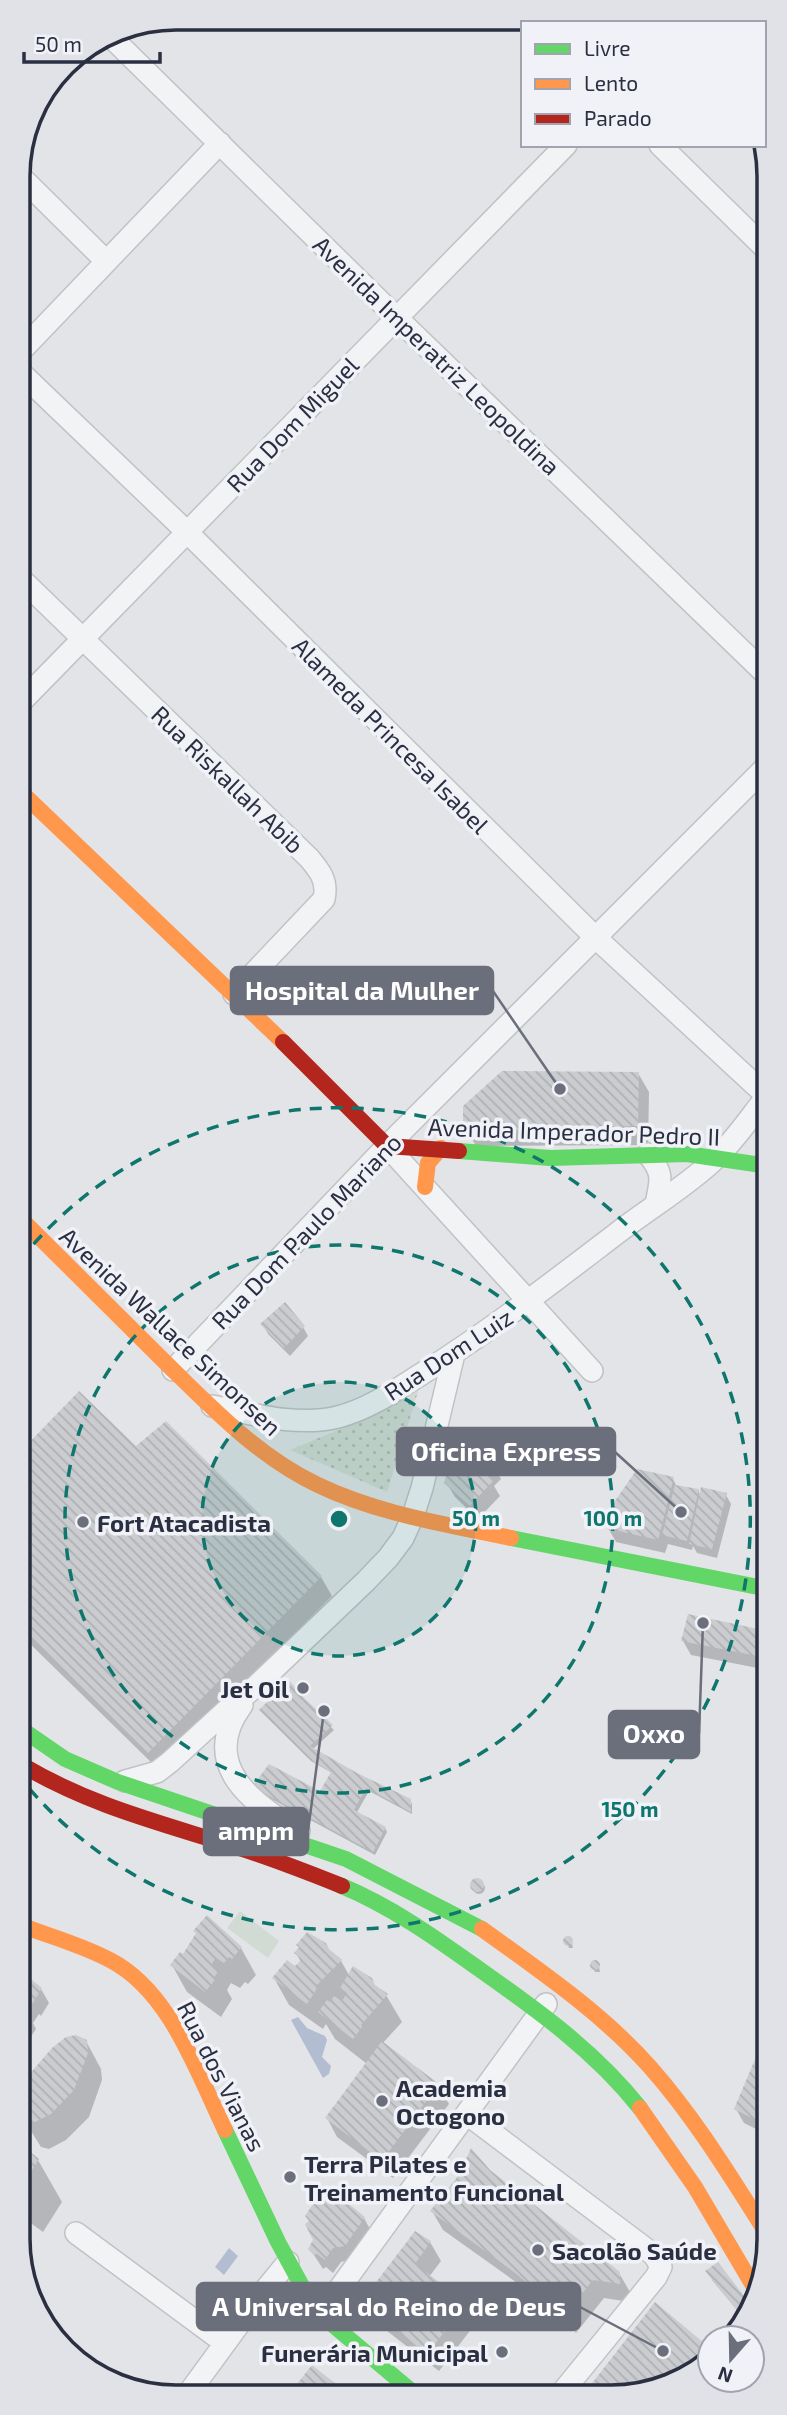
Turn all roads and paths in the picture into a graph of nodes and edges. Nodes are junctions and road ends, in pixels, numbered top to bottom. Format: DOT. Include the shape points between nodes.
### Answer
graph roads {
  1 [pos="117,42"];
  2 [pos="220,144"];
  3 [pos="564,147"];
  4 [pos="662,147"];
  5 [pos="30,186"];
  6 [pos="757,240"];
  7 [pos="106,261"];
  8 [pos="397,317"];
  9 [pos="30,341"];
  10 [pos="30,382"];
  11 [pos="187,532"];
  12 [pos="30,588"];
  13 [pos="83,639"];
  14 [pos="757,664"];
  15 [pos="30,693"];
  16 [pos="757,776"];
  17 [pos="30,800"];
  18 [pos="596,938"];
  19 [pos="234,994"];
  20 [pos="757,1087"];
  21 [pos="757,1108"];
  22 [pos="387,1146"];
  23 [pos="441,1148"];
  24 [pos="648,1153"];
  25 [pos="717,1158"];
  26 [pos="757,1164"];
  27 [pos="425,1187"];
  28 [pos="656,1204"];
  29 [pos="30,1228"];
  30 [pos="528,1301"];
  31 [pos="454,1354"];
  32 [pos="173,1370"];
  33 [pos="592,1371"];
  34 [pos="210,1405"];
  35 [pos="413,1516"];
  36 [pos="757,1587"];
  37 [pos="255,1688"];
  38 [pos="30,1735"];
  39 [pos="30,1770"];
  40 [pos="118,1782"];
  41 [pos="346,1858"];
  42 [pos="30,1929"];
  43 [pos="560,1985"];
  44 [pos="540,2013"];
  45 [pos="467,2114"];
  46 [pos="757,2217"];
  47 [pos="76,2233"];
  48 [pos="288,2262"];
  49 [pos="751,2281"];
  50 [pos="321,2314"];
  51 [pos="225,2343"];
  52 [pos="195,2385"];
  53 [pos="403,2385"];
  54 [pos="568,2385"];
  1 -- 2 [label="street, Avenida Imperatriz Leopoldina"];
  2 -- 7 [label="street"];
  2 -- 8 [label="street, Avenida Imperatriz Leopoldina"];
  3 -- 8 [label="street, Rua Dom Miguel"];
  4 -- 6 [label="street"];
  5 -- 7 [label="street"];
  7 -- 9 [label="street"];
  8 -- 11 [label="street, Rua Dom Miguel"];
  8 -- 14 [label="street, Avenida Imperatriz Leopoldina"];
  10 -- 11 [label="street, Alameda Princesa Isabel"];
  11 -- 13 [label="street, Rua Dom Miguel"];
  11 -- 18 [label="street, Alameda Princesa Isabel"];
  12 -- 13 [label="street, Rua Riskallah Abib"];
  13 -- 15 [label="street, Rua Dom Miguel"];
  13 -- 19 [label="street, Rua Riskallah Abib" via="322,873 327,888 324,899"];
  16 -- 18 [label="street, Rua Dom Paulo Mariano"];
  17 -- 19 [label="street"];
  18 -- 20 [label="street, Alameda Princesa Isabel"];
  18 -- 22 [label="street, Rua Dom Paulo Mariano"];
  19 -- 22 [label="street"];
  21 -- 25 [label="street, Rua Dom Luiz"];
  22 -- 23 [label="street, Avenida Imperador Pedro II"];
  22 -- 27 [label="street"];
  22 -- 32 [label="street, Rua Dom Paulo Mariano"];
  23 -- 24 [label="street, Avenida Imperador Pedro II" via="550,1158"];
  23 -- 27 [label="street" via="428,1163"];
  24 -- 25 [label="street, Avenida Imperador Pedro II"];
  24 -- 28 [label="street" via="661,1175"];
  25 -- 26 [label="street, Avenida Imperador Pedro II"];
  25 -- 28 [label="street, Rua Dom Luiz"];
  27 -- 30 [label="street"];
  28 -- 30 [label="street, Rua Dom Luiz"];
  29 -- 32 [label="street, Avenida Wallace Simonsen"];
  30 -- 31 [label="street, Rua Dom Luiz"];
  30 -- 33 [label="street"];
  31 -- 34 [label="street, Rua Dom Luiz" via="374,1402 335,1417 294,1420"];
  31 -- 35 [label="street"];
  32 -- 34 [label="street, Avenida Wallace Simonsen"];
  34 -- 35 [label="street, Avenida Wallace Simonsen" via="292,1471 365,1505"];
  35 -- 36 [label="street, Avenida Wallace Simonsen"];
  35 -- 37 [label="street" via="403,1538 366,1581"];
  37 -- 40 [label="street" via="157,1772"];
  37 -- 41 [label="street" via="228,1727 227,1766 257,1803"];
  38 -- 40 [label="street" via="65,1759"];
  39 -- 44 [label="street" via="100,1806 268,1858 382,1904"];
  40 -- 41 [label="street"];
  41 -- 43 [label="street" via="477,1925"];
  42 -- 48 [label="street, Rua dos Vianas" via="109,1959 159,2002 180,2035"];
  43 -- 44 [label="street"];
  43 -- 46 [label="street" via="669,2088"];
  44 -- 45 [label="street"];
  44 -- 49 [label="street" via="608,2072 648,2119"];
  45 -- 50 [label="street"];
  45 -- 54 [label="street" via="654,2255 661,2267"];
  47 -- 51 [label="street"];
  48 -- 50 [label="street, Rua dos Vianas"];
  48 -- 51 [label="street"];
  50 -- 53 [label="street, Rua dos Vianas"];
  51 -- 52 [label="street"];
}
